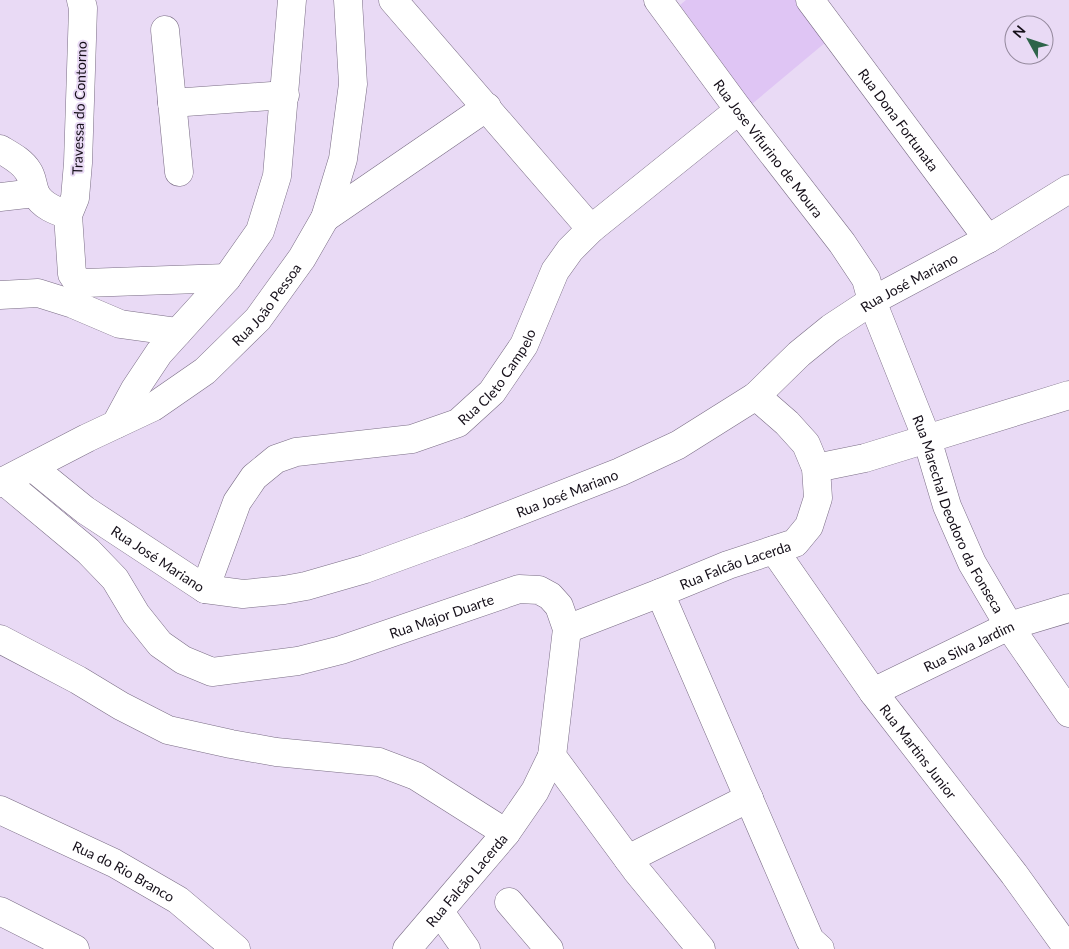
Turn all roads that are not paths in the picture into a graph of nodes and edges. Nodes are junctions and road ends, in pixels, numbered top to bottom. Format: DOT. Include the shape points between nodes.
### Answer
graph roads {
  1 [pos="81,0"];
  2 [pos="292,0"];
  3 [pos="348,0"];
  4 [pos="394,0"];
  5 [pos="810,0"];
  6 [pos="660,1"];
  7 [pos="165,30"];
  8 [pos="285,95"];
  9 [pos="172,103"];
  10 [pos="487,107"];
  11 [pos="739,110"];
  12 [pos="0,149"];
  13 [pos="179,172"];
  14 [pos="1069,189"];
  15 [pos="35,193"];
  16 [pos="0,197"];
  17 [pos="68,215"];
  18 [pos="325,218"];
  19 [pos="591,229"];
  20 [pos="988,239"];
  21 [pos="227,278"];
  22 [pos="0,295"];
  23 [pos="872,301"];
  24 [pos="178,332"];
  25 [pos="1069,395"];
  26 [pos="756,396"];
  27 [pos="116,424"];
  28 [pos="927,439"];
  29 [pos="32,467"];
  30 [pos="816,468"];
  31 [pos="2,482"];
  32 [pos="774,550"];
  33 [pos="205,589"];
  34 [pos="660,593"];
  35 [pos="1069,608"];
  36 [pos="1009,626"];
  37 [pos="567,629"];
  38 [pos="0,639"];
  39 [pos="873,692"];
  40 [pos="1069,713"];
  41 [pos="552,756"];
  42 [pos="749,798"];
  43 [pos="0,810"];
  44 [pos="506,833"];
  45 [pos="628,859"];
  46 [pos="509,902"];
  47 [pos="0,911"];
  48 [pos="440,912"];
  49 [pos="75,949"];
  50 [pos="236,949"];
  51 [pos="407,949"];
  52 [pos="466,949"];
  53 [pos="549,949"];
  54 [pos="701,949"];
  55 [pos="820,949"];
  56 [pos="1068,949"];
  1 -- 17 [label="street, Travessa do Contorno" via="78,163 75,198"];
  2 -- 8 [label="street"];
  3 -- 18 [label="street, Rua João Pessoa" via="353,84 343,159"];
  4 -- 10 [label="street"];
  5 -- 20 [label="street, Rua Dona Fortunata"];
  6 -- 11 [label="street, Rua Jose Vifurino de Moura"];
  7 -- 9 [label="street"];
  8 -- 9 [label="street"];
  8 -- 21 [label="street" via="277,176 260,231"];
  9 -- 13 [label="street"];
  10 -- 18 [label="street"];
  10 -- 19 [label="street"];
  11 -- 19 [label="street, Rua Cleto Campelo"];
  11 -- 23 [label="street, Rua Jose Vifurino de Moura" via="842,243 866,279"];
  12 -- 15 [label="street" via="27,169"];
  14 -- 20 [label="street, Rua José Mariano"];
  15 -- 16 [label="street"];
  15 -- 17 [label="street" via="50,208"];
  17 -- 21 [label="street" via="72,274 76,280 85,283"];
  18 -- 27 [label="street, Rua João Pessoa" via="302,258 258,319 205,371 153,407"];
  19 -- 33 [label="street, Rua Cleto Campelo" via="570,250 555,272 524,345 492,392 458,423 412,439 296,452 276,459 254,477 237,502"];
  20 -- 23 [label="street, Rua José Mariano"];
  21 -- 24 [label="street"];
  22 -- 24 [label="street" via="38,293 120,324"];
  23 -- 26 [label="street, Rua José Mariano" via="799,354"];
  23 -- 28 [label="street, Rua Marechal Deodoro da Fonseca"];
  24 -- 27 [label="street" via="159,353"];
  25 -- 28 [label="street"];
  26 -- 30 [label="street, Rua Falcão Lacerda" via="806,444"];
  26 -- 33 [label="street, Rua José Mariano" via="678,445 620,472 366,569 284,590 243,594"];
  27 -- 29 [label="street, Rua João Pessoa"];
  28 -- 30 [label="street" via="865,458"];
  28 -- 36 [label="street, Rua Marechal Deodoro da Fonseca" via="947,506 972,563"];
  29 -- 31 [label="street, Rua João Pessoa"];
  29 -- 33 [label="street, Rua José Mariano" via="85,510"];
  30 -- 32 [label="street, Rua Falcão Lacerda" via="818,498 809,526 795,543"];
  31 -- 37 [label="street, Rua Major Duarte" via="88,551 115,579 136,614 160,644 184,660 212,672 298,661 341,650 519,589 539,590 550,596 559,606"];
  32 -- 34 [label="street, Rua Falcão Lacerda"];
  32 -- 39 [label="street, Rua Martins Junior"];
  34 -- 37 [label="street, Rua Falcão Lacerda"];
  34 -- 42 [label="street"];
  35 -- 36 [label="street, Rua Silva Jardim"];
  36 -- 39 [label="street, Rua Silva Jardim"];
  36 -- 40 [label="street, Rua Marechal Deodoro da Fonseca"];
  37 -- 41 [label="street, Rua Major Duarte"];
  38 -- 44 [label="street" via="168,730 276,752 379,762 416,776"];
  39 -- 56 [label="street, Rua Martins Junior"];
  41 -- 44 [label="street, Rua Falcão Lacerda" via="535,790"];
  41 -- 45 [label="street"];
  42 -- 45 [label="street"];
  42 -- 55 [label="street" via="810,940"];
  43 -- 50 [label="street, Rua do Rio Branco" via="114,863 178,900"];
  44 -- 48 [label="street, Rua Falcão Lacerda"];
  45 -- 54 [label="street"];
  46 -- 53 [label="street"];
  47 -- 49 [label="street"];
  48 -- 51 [label="street, Rua Falcão Lacerda"];
  48 -- 52 [label="street"];
}
